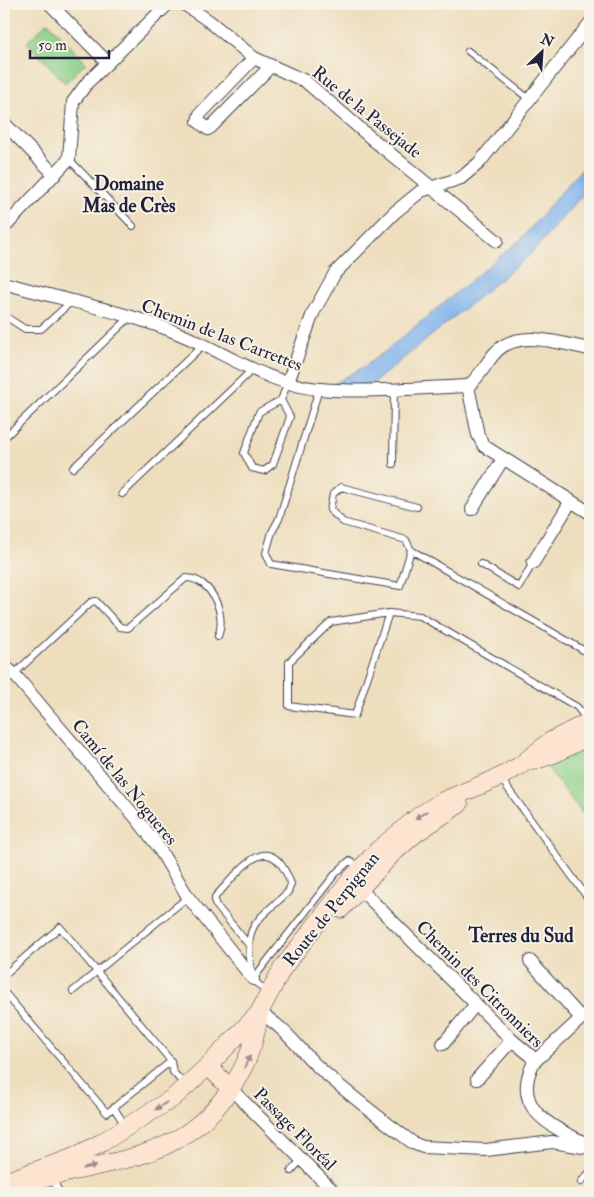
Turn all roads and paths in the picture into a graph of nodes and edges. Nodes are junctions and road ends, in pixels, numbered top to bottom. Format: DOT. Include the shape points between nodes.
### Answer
graph roads {
  1 [pos="50,4"];
  2 [pos="168,4"];
  3 [pos="184,4"];
  4 [pos="590,22"];
  5 [pos="468,51"];
  6 [pos="254,58"];
  7 [pos="108,62"];
  8 [pos="271,66"];
  9 [pos="529,98"];
  10 [pos="4,123"];
  11 [pos="69,160"];
  12 [pos="55,175"];
  13 [pos="432,188"];
  14 [pos="133,226"];
  15 [pos="4,228"];
  16 [pos="497,241"];
  17 [pos="4,283"];
  18 [pos="71,302"];
  19 [pos="130,317"];
  20 [pos="4,320"];
  21 [pos="203,345"];
  22 [pos="590,349"];
  23 [pos="254,369"];
  24 [pos="288,382"];
  25 [pos="468,386"];
  26 [pos="319,389"];
  27 [pos="394,390"];
  28 [pos="281,400"];
  29 [pos="4,438"];
  30 [pos="503,459"];
  31 [pos="393,464"];
  32 [pos="73,468"];
  33 [pos="122,494"];
  34 [pos="570,501"];
  35 [pos="417,507"];
  36 [pos="472,509"];
  37 [pos="590,514"];
  38 [pos="410,550"];
  39 [pos="533,563"];
  40 [pos="481,564"];
  41 [pos="389,613"];
  42 [pos="218,636"];
  43 [pos="590,654"];
  44 [pos="9,671"];
  45 [pos="590,726"];
  46 [pos="500,777"];
  47 [pos="480,787"];
  48 [pos="361,867"];
  49 [pos="360,888"];
  50 [pos="188,896"];
  51 [pos="590,901"];
  52 [pos="249,945"];
  53 [pos="530,961"];
  54 [pos="97,971"];
  55 [pos="4,975"];
  56 [pos="253,979"];
  57 [pos="4,992"];
  58 [pos="73,992"];
  59 [pos="269,995"];
  60 [pos="476,1004"];
  61 [pos="259,1013"];
  62 [pos="586,1014"];
  63 [pos="512,1040"];
  64 [pos="443,1044"];
  65 [pos="171,1061"];
  66 [pos="534,1062"];
  67 [pos="208,1066"];
  68 [pos="477,1079"];
  69 [pos="186,1086"];
  70 [pos="230,1089"];
  71 [pos="114,1108"];
  72 [pos="127,1128"];
  73 [pos="590,1147"];
  74 [pos="301,1160"];
  75 [pos="50,1171"];
  76 [pos="291,1171"];
  77 [pos="590,1172"];
  78 [pos="4,1182"];
  79 [pos="581,1182"];
  80 [pos="11,1193"];
  81 [pos="60,1193"];
  82 [pos="335,1193"];
  1 -- 7 [label="street"];
  2 -- 7 [label="street"];
  3 -- 6 [label="street, Rue de la Passejade"];
  4 -- 9 [label="street"];
  5 -- 9 [label="lane"];
  6 -- 8 [label="street, Rue de la Passejade"];
  6 -- 8 [label="street" via="200,114 198,122 203,127 208,129"];
  7 -- 11 [label="street" via="74,102"];
  8 -- 13 [label="street, Rue de la Passejade" via="306,81"];
  9 -- 13 [label="street" via="479,163 461,178"];
  10 -- 12 [label="street"];
  11 -- 12 [label="street"];
  11 -- 14 [label="lane"];
  12 -- 15 [label="street"];
  13 -- 16 [label="street, Rue de la Passejade"];
  13 -- 24 [label="street" via="421,191 394,213 335,273 313,313"];
  17 -- 18 [label="street, Chemin de las Carrettes"];
  18 -- 19 [label="street, Chemin de las Carrettes"];
  18 -- 20 [label="lane" via="41,329 25,329 8,318"];
  19 -- 21 [label="street, Chemin de las Carrettes"];
  19 -- 29 [label="lane"];
  21 -- 23 [label="street, Chemin de las Carrettes"];
  21 -- 32 [label="lane"];
  22 -- 25 [label="street" via="528,338 506,343"];
  23 -- 24 [label="street, Chemin de las Carrettes"];
  23 -- 33 [label="lane"];
  24 -- 26 [label="street, Chemin de las Carrettes"];
  24 -- 28 [label="lane"];
  25 -- 27 [label="street, Chemin de las Carrettes"];
  25 -- 30 [label="street" via="478,435 484,446"];
  26 -- 27 [label="street, Chemin de las Carrettes"];
  26 -- 38 [label="lane" via="266,553 271,564 400,586"];
  27 -- 31 [label="lane"];
  28 -- 28 [label="lane" via="259,412 244,453 252,468 264,472 273,464 290,417"];
  30 -- 34 [label="street"];
  30 -- 36 [label="street"];
  34 -- 37 [label="street"];
  34 -- 39 [label="street"];
  35 -- 38 [label="lane" via="341,487 333,494 330,510 343,522 406,540"];
  38 -- 43 [label="lane"];
  39 -- 40 [label="lane" via="519,588"];
  41 -- 41 [label="lane" via="331,622 289,662 289,706 355,715"];
  41 -- 45 [label="lane" via="420,616 577,707"];
  42 -- 44 [label="lane" via="222,627 218,607 208,589 200,582 186,578 128,628 120,627 101,604 91,602"];
  44 -- 50 [label="street, Camí de las Nogueres" via="152,839"];
  45 -- 46 [label="main road, Route de Perpignan" via="554,754 521,765"];
  46 -- 47 [label="main road, Route de Perpignan"];
  46 -- 51 [label="lane"];
  47 -- 48 [label="main road, Route de Perpignan, one-way" via="444,801 419,816"];
  47 -- 49 [label="main road, Route de Perpignan" via="392,854"];
  48 -- 56 [label="lane" via="349,861 336,873"];
  48 -- 59 [label="main road, Route de Perpignan" via="282,969"];
  49 -- 59 [label="main road, Route de Perpignan" via="292,975"];
  49 -- 60 [label="street, Chemin des Citronniers"];
  50 -- 54 [label="lane"];
  50 -- 56 [label="street, Camí de las Nogueres"];
  52 -- 52 [label="lane" via="251,928 288,892 291,884 285,868 274,856 264,853 254,856 215,897 215,904"];
  52 -- 56 [label="lane"];
  53 -- 62 [label="street"];
  54 -- 55 [label="lane" via="60,927"];
  54 -- 58 [label="lane"];
  54 -- 65 [label="lane"];
  56 -- 59 [label="lane, Camí de las Nogueres"];
  57 -- 71 [label="lane" via="107,1113"];
  59 -- 61 [label="main road, Route de Perpignan"];
  60 -- 63 [label="street, Chemin des Citronniers"];
  60 -- 64 [label="street"];
  61 -- 67 [label="main road, Route de Perpignan"];
  70 -- 61 [label="main road, Route de Perpignan, one-way" via="252,1051"];
  61 -- 73 [label="street" via="274,1020 315,1064 412,1143 423,1147 486,1150 552,1142"];
  62 -- 66 [label="street"];
  63 -- 66 [label="street, Chemin des Citronniers"];
  63 -- 68 [label="street"];
  65 -- 69 [label="lane" via="174,1072"];
  65 -- 71 [label="lane"];
  66 -- 73 [label="street, Chemin des Citronniers" via="526,1078 530,1105 546,1124"];
  67 -- 69 [label="main road, Route de Perpignan"];
  67 -- 70 [label="main road"];
  69 -- 72 [label="main road, Route de Perpignan, one-way"];
  70 -- 74 [label="street, Passage Floréal"];
  75 -- 70 [label="main road, Route de Perpignan, one-way" via="164,1147 205,1118"];
  71 -- 72 [label="lane"];
  72 -- 75 [label="main road, Route de Perpignan"];
  74 -- 76 [label="lane"];
  74 -- 82 [label="street, Passage Floréal"];
  75 -- 78 [label="main road, Route de Perpignan"];
  75 -- 80 [label="main road, Route de Perpignan"];
  75 -- 81 [label="lane"];
  77 -- 79 [label="lane"];
}
